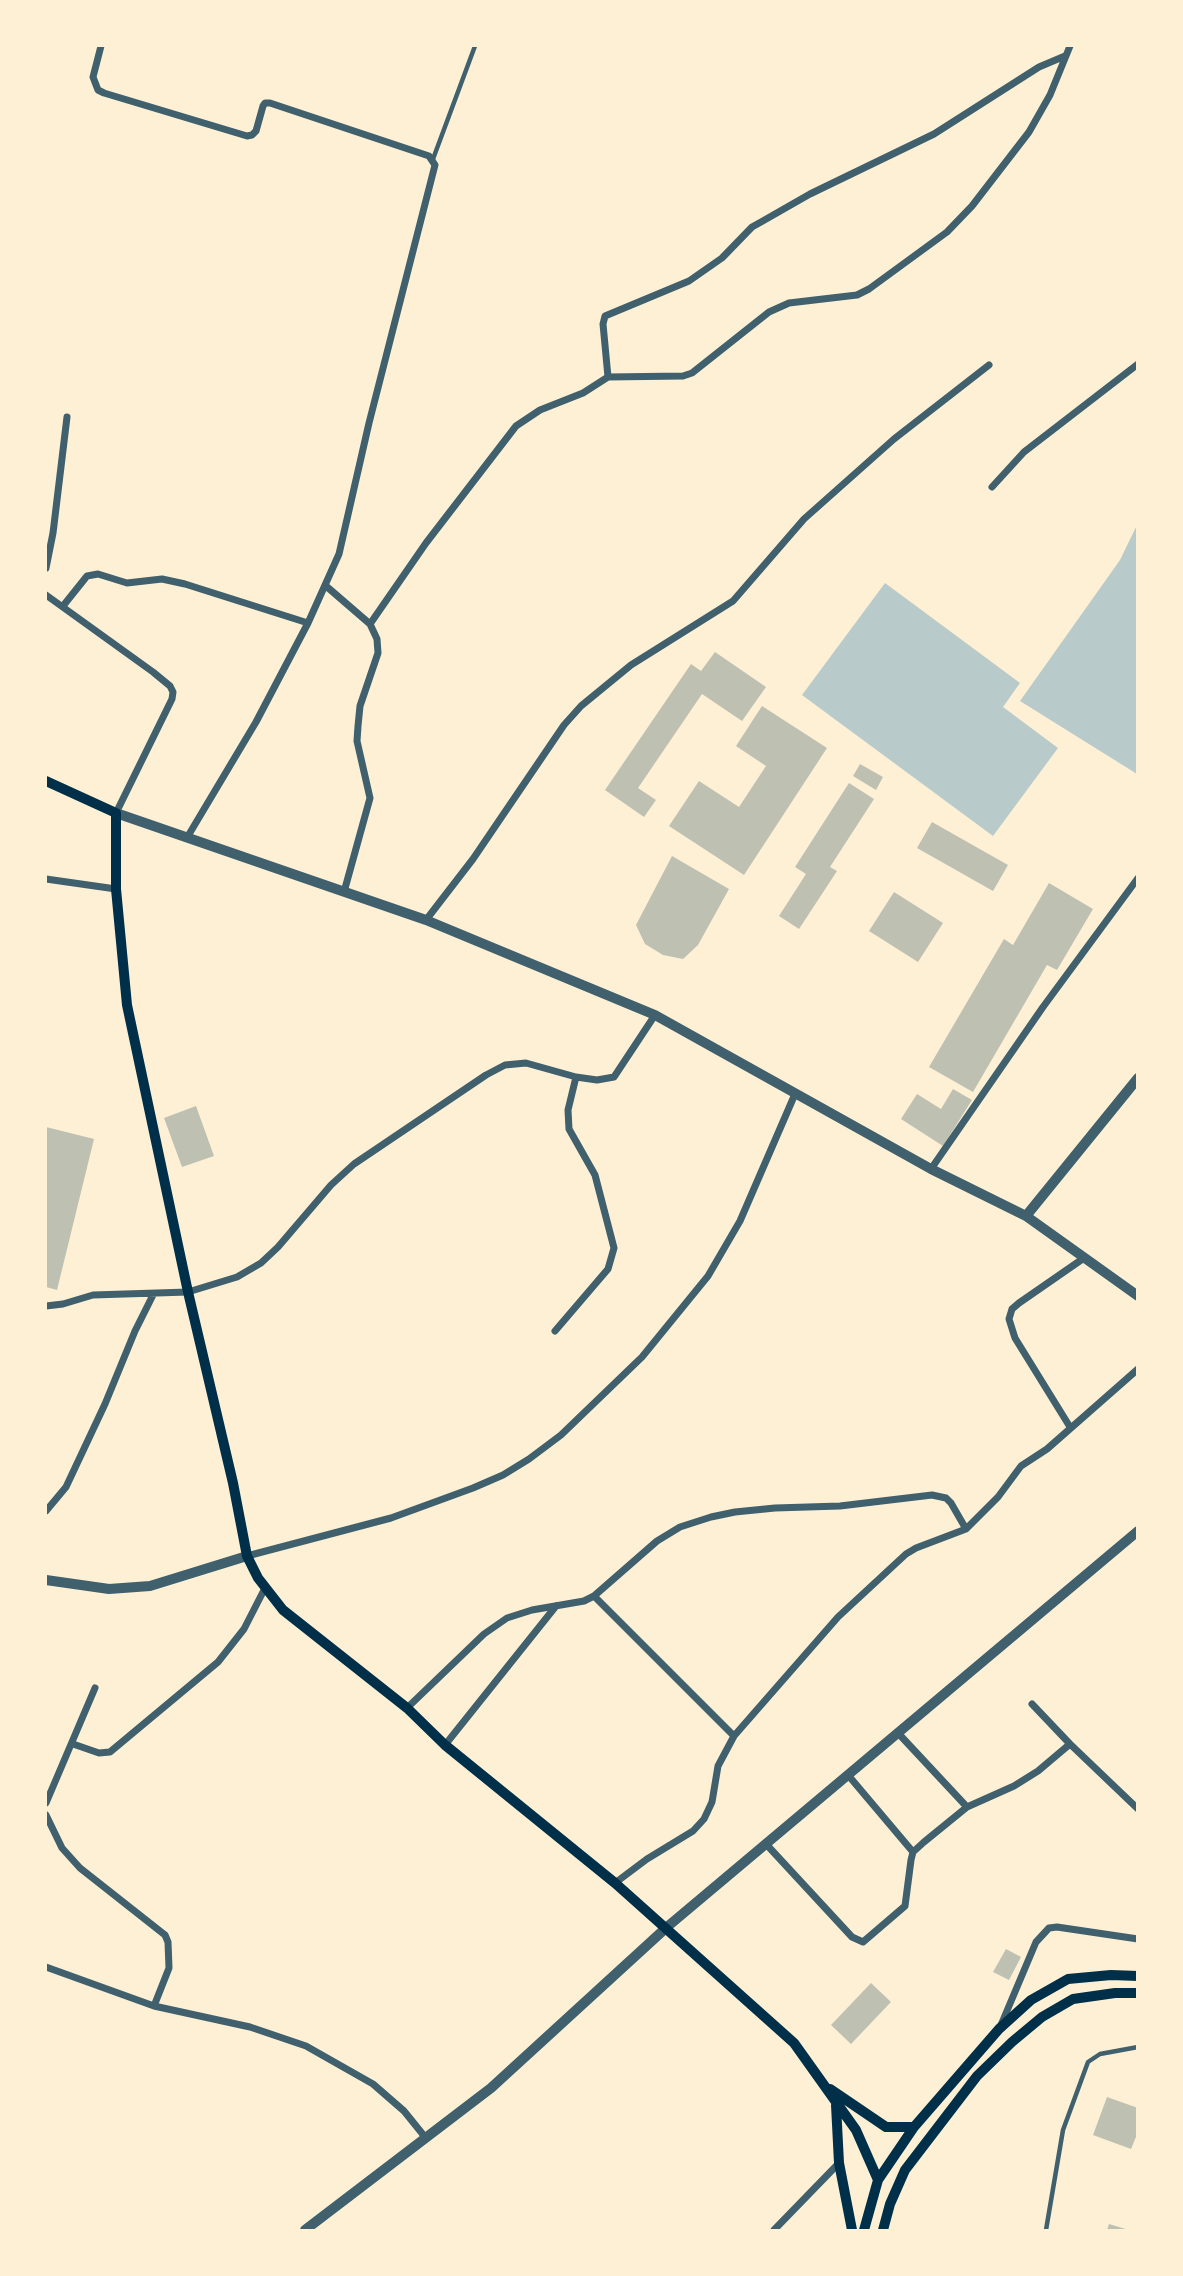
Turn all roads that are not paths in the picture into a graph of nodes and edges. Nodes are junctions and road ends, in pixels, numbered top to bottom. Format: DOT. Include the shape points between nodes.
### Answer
graph roads {
  1 [pos="101,46"];
  2 [pos="475,46"];
  3 [pos="1070,46"];
  4 [pos="1065,56"];
  5 [pos="433,159"];
  6 [pos="1138,364"];
  7 [pos="989,365"];
  8 [pos="608,377"];
  9 [pos="67,417"];
  10 [pos="992,487"];
  11 [pos="46,568"];
  12 [pos="326,586"];
  13 [pos="46,596"];
  14 [pos="63,606"];
  15 [pos="309,623"];
  16 [pos="370,624"];
  17 [pos="46,781"];
  18 [pos="116,813"];
  19 [pos="188,836"];
  20 [pos="1138,878"];
  21 [pos="46,879"];
  22 [pos="116,889"];
  23 [pos="344,892"];
  24 [pos="426,920"];
  25 [pos="655,1015"];
  26 [pos="576,1077"];
  27 [pos="1138,1078"];
  28 [pos="795,1094"];
  29 [pos="932,1169"];
  30 [pos="1026,1216"];
  31 [pos="1084,1258"];
  32 [pos="188,1292"];
  33 [pos="153,1295"];
  34 [pos="1138,1296"];
  35 [pos="46,1306"];
  36 [pos="555,1331"];
  37 [pos="1138,1369"];
  38 [pos="1070,1427"];
  39 [pos="46,1511"];
  40 [pos="966,1529"];
  41 [pos="1138,1531"];
  42 [pos="247,1556"];
  43 [pos="46,1580"];
  44 [pos="265,1588"];
  45 [pos="594,1596"];
  46 [pos="557,1606"];
  47 [pos="95,1688"];
  48 [pos="1032,1704"];
  49 [pos="407,1708"];
  50 [pos="898,1733"];
  51 [pos="734,1735"];
  52 [pos="72,1744"];
  53 [pos="1070,1744"];
  54 [pos="445,1745"];
  55 [pos="848,1775"];
  56 [pos="46,1802"];
  57 [pos="967,1807"];
  58 [pos="1138,1809"];
  59 [pos="46,1815"];
  60 [pos="766,1844"];
  61 [pos="914,1852"];
  62 [pos="615,1883"];
  63 [pos="667,1927"];
  64 [pos="1138,1940"];
  65 [pos="46,1967"];
  66 [pos="1138,1976"];
  67 [pos="1138,1993"];
  68 [pos="154,2006"];
  69 [pos="999,2029"];
  70 [pos="1138,2047"];
  71 [pos="822,2083"];
  72 [pos="836,2102"];
  73 [pos="914,2127"];
  74 [pos="425,2137"];
  75 [pos="839,2163"];
  76 [pos="878,2180"];
  77 [pos="305,2231"];
  78 [pos="774,2231"];
  79 [pos="852,2231"];
  80 [pos="864,2231"];
  81 [pos="883,2231"];
  82 [pos="1046,2231"];
  1 -- 5 [label="street" via="93,77 104,93 247,136 256,131 265,103 270,103"];
  2 -- 5 [label="lane"];
  3 -- 4 [label="street"];
  4 -- 8 [label="street" via="1039,67 934,134 761,222 688,281 605,316"];
  4 -- 8 [label="street" via="1041,115 972,206 947,232 869,289 845,298 789,303 769,312 692,373"];
  5 -- 12 [label="street" via="434,171 339,554"];
  6 -- 10 [label="street" via="1039,439"];
  7 -- 24 [label="street" via="894,439 804,519 733,601 631,665 580,706"];
  8 -- 16 [label="street" via="516,426 426,542"];
  9 -- 11 [label="street"];
  12 -- 15 [label="street"];
  12 -- 16 [label="street"];
  13 -- 14 [label="street"];
  14 -- 15 [label="street" via="87,576 98,574 127,583 162,579 186,584"];
  14 -- 18 [label="street" via="173,692"];
  15 -- 19 [label="street"];
  16 -- 23 [label="street" via="378,653 360,706 358,741 370,798"];
  17 -- 18 [label="main road"];
  18 -- 19 [label="street"];
  18 -- 22 [label="main road"];
  19 -- 23 [label="street"];
  20 -- 29 [label="street"];
  21 -- 22 [label="street"];
  22 -- 32 [label="main road" via="127,1004"];
  23 -- 24 [label="street"];
  24 -- 25 [label="street"];
  25 -- 26 [label="street" via="614,1077"];
  25 -- 28 [label="street"];
  26 -- 32 [label="street" via="526,1062 505,1065 486,1075 354,1164 261,1263 237,1278"];
  26 -- 36 [label="street" via="568,1110 569,1129 599,1187 614,1248 608,1269"];
  27 -- 30 [label="street"];
  28 -- 29 [label="street"];
  28 -- 42 [label="street" via="740,1222 708,1276 642,1357 561,1434 520,1465 472,1488 391,1518"];
  29 -- 30 [label="street"];
  30 -- 31 [label="street"];
  31 -- 34 [label="street"];
  31 -- 38 [label="street" via="1019,1303 1009,1319 1015,1338"];
  32 -- 33 [label="street"];
  32 -- 42 [label="main road"];
  33 -- 35 [label="street" via="93,1295"];
  33 -- 39 [label="street" via="66,1487"];
  37 -- 38 [label="street"];
  38 -- 40 [label="street" via="1021,1466"];
  40 -- 45 [label="street" via="946,1498 932,1495 735,1512 680,1527"];
  40 -- 51 [label="street" via="906,1554 838,1617"];
  41 -- 50 [label="street"];
  42 -- 43 [label="street" via="150,1586 110,1589"];
  42 -- 44 [label="main road"];
  44 -- 49 [label="main road" via="283,1610"];
  44 -- 52 [label="street" via="244,1629 218,1662 110,1752 99,1754"];
  45 -- 46 [label="street"];
  45 -- 51 [label="street"];
  46 -- 49 [label="street" via="507,1618"];
  46 -- 54 [label="street"];
  47 -- 52 [label="street"];
  48 -- 53 [label="street"];
  49 -- 54 [label="main road"];
  50 -- 55 [label="street"];
  50 -- 57 [label="street"];
  51 -- 62 [label="street" via="718,1766 704,1819"];
  52 -- 56 [label="street"];
  53 -- 57 [label="street" via="1014,1786"];
  53 -- 58 [label="street"];
  54 -- 62 [label="main road"];
  55 -- 60 [label="street"];
  55 -- 61 [label="street"];
  57 -- 61 [label="street"];
  59 -- 68 [label="street" via="62,1848 80,1868 169,1942 169,1968"];
  60 -- 61 [label="street" via="852,1937 863,1942 905,1906"];
  60 -- 63 [label="street"];
  62 -- 63 [label="main road"];
  63 -- 71 [label="main road" via="794,2043"];
  63 -- 74 [label="street" via="491,2088"];
  64 -- 69 [label="street" via="1049,1928 1036,1942"];
  65 -- 68 [label="street"];
  66 -- 69 [label="main road" via="1068,1979 1031,2000"];
  67 -- 81 [label="main road" via="1073,1999 1012,2042 977,2076 905,2170"];
  68 -- 74 [label="street" via="250,2026 306,2046 373,2084"];
  69 -- 73 [label="main road"];
  70 -- 82 [label="lane" via="1100,2054 1088,2062 1063,2130"];
  71 -- 72 [label="main road"];
  71 -- 73 [label="main road" via="886,2127"];
  72 -- 75 [label="main road"];
  72 -- 76 [label="main road" via="856,2130"];
  73 -- 76 [label="main road"];
  74 -- 77 [label="street"];
  75 -- 78 [label="street"];
  75 -- 79 [label="main road"];
  76 -- 80 [label="main road"];
}
